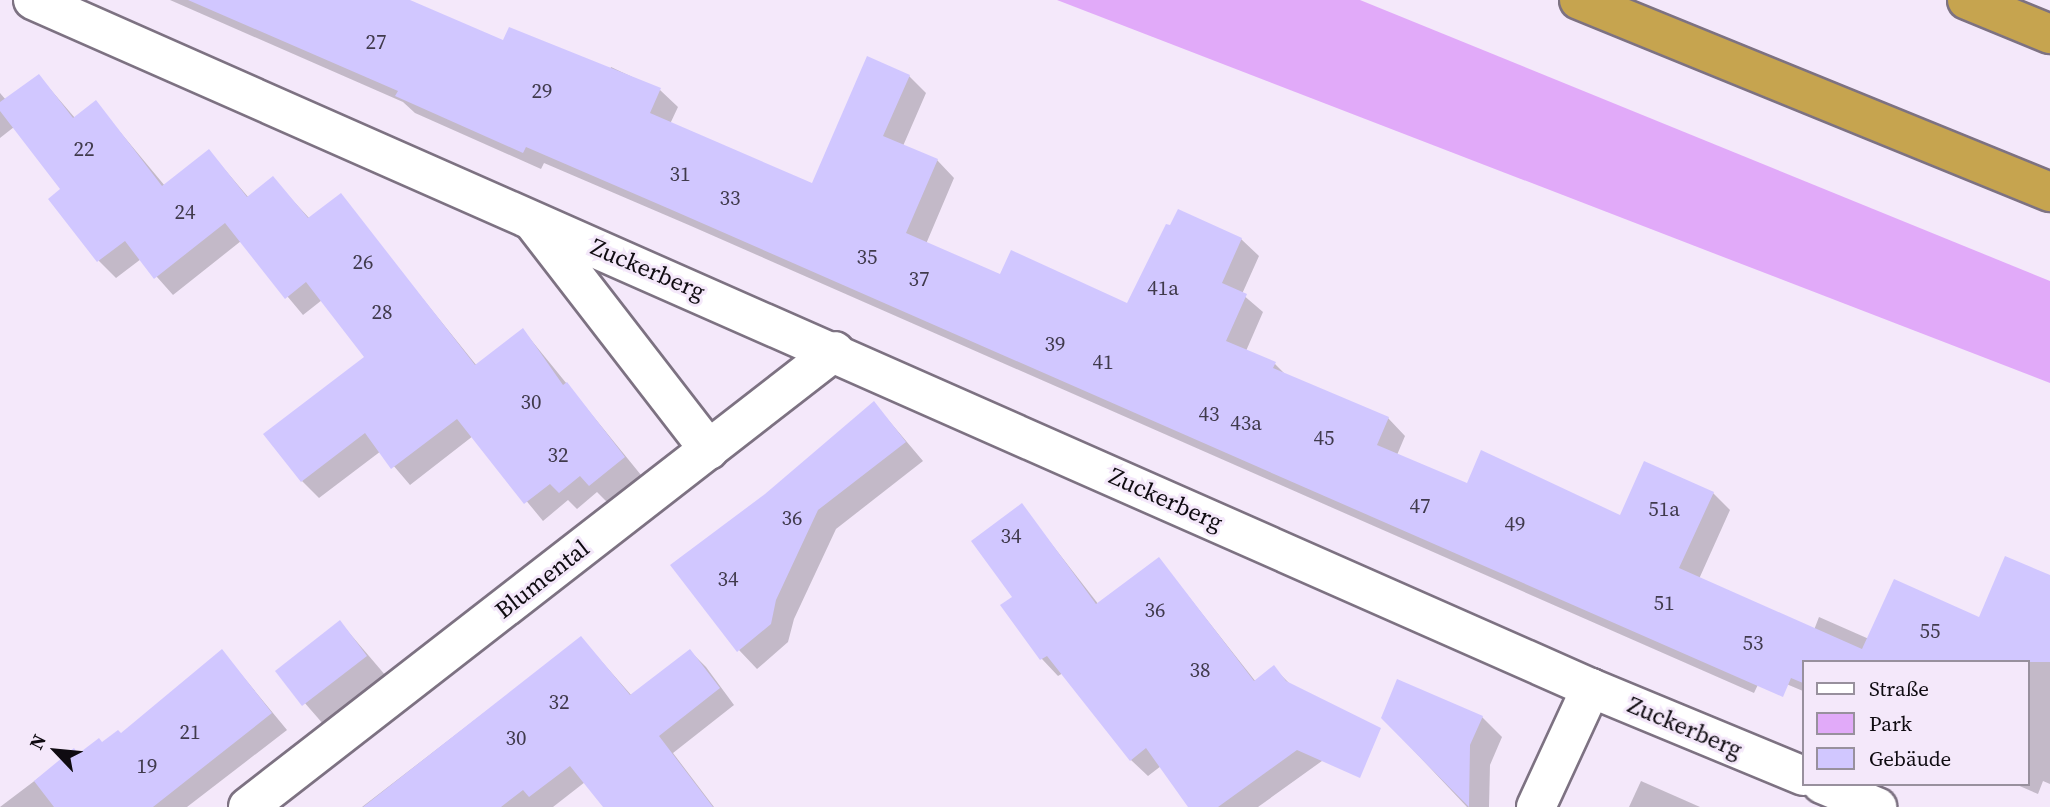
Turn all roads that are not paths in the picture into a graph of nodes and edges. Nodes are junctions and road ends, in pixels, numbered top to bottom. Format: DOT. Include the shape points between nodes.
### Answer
graph roads {
  1 [pos="33,0"];
  2 [pos="1579,0"];
  3 [pos="1968,0"];
  4 [pos="2050,34"];
  5 [pos="2050,192"];
  6 [pos="531,219"];
  7 [pos="835,351"];
  8 [pos="709,450"];
  9 [pos="1591,688"];
  10 [pos="1801,775"];
  11 [pos="1827,786"];
  12 [pos="248,807"];
  13 [pos="1536,807"];
  14 [pos="1877,807"];
  1 -- 6 [label="street, Zuckerberg"];
  2 -- 5 [label="highway"];
  3 -- 4 [label="highway"];
  6 -- 7 [label="street, Zuckerberg"];
  6 -- 8 [label="street, Zuckerberg"];
  7 -- 8 [label="street, Blumental"];
  7 -- 9 [label="street, Zuckerberg"];
  8 -- 12 [label="street, Blumental"];
  9 -- 10 [label="street, Zuckerberg"];
  9 -- 13 [label="street"];
  11 -- 14 [label="street"];
}
